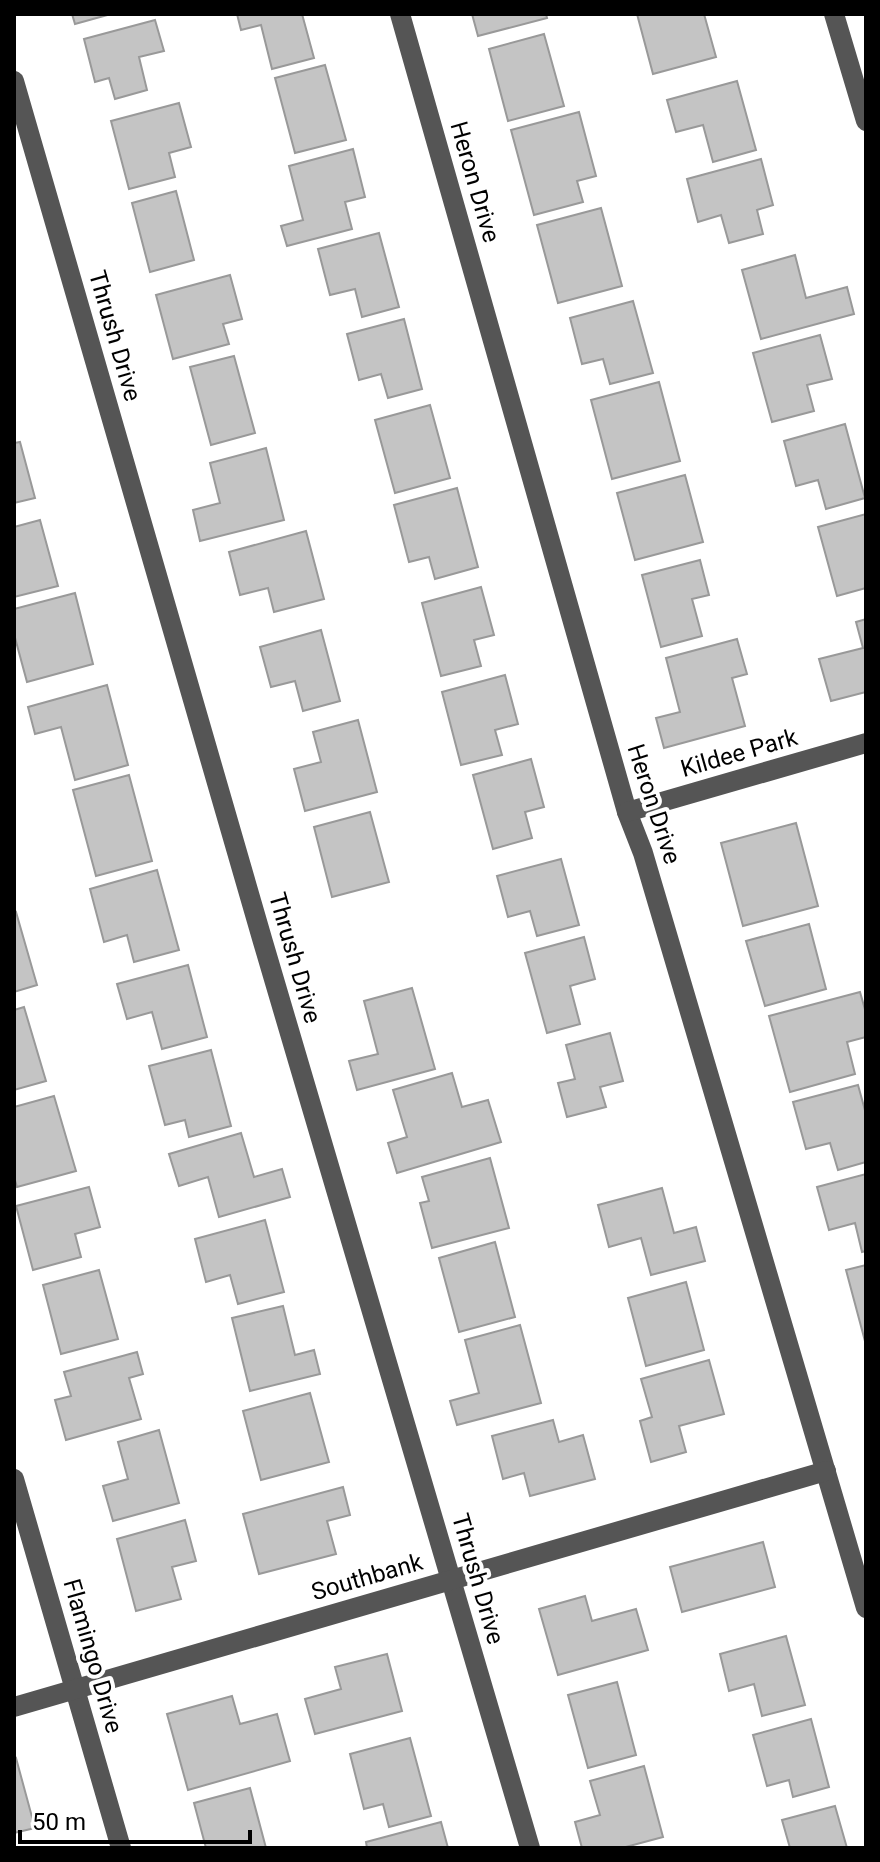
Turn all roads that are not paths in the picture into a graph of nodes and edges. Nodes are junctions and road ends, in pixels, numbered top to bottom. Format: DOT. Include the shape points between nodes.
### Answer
graph roads {
  1 [pos="400,14"];
  2 [pos="834,14"];
  3 [pos="14,81"];
  4 [pos="866,121"];
  5 [pos="866,743"];
  6 [pos="627,812"];
  7 [pos="826,1471"];
  8 [pos="14,1479"];
  9 [pos="451,1580"];
  10 [pos="866,1608"];
  11 [pos="75,1689"];
  12 [pos="14,1707"];
  13 [pos="121,1848"];
  14 [pos="530,1848"];
  1 -- 6 [label="street, Heron Drive"];
  2 -- 4 [label="street"];
  3 -- 9 [label="street, Thrush Drive"];
  5 -- 6 [label="street, Kildee Park"];
  6 -- 7 [label="street, Heron Drive"];
  7 -- 9 [label="street, Southbank"];
  7 -- 10 [label="street, Heron Drive"];
  8 -- 11 [label="street, Flamingo Drive"];
  9 -- 11 [label="street, Southbank"];
  9 -- 14 [label="street, Thrush Drive"];
  11 -- 12 [label="street, Southbank"];
  11 -- 13 [label="street, Flamingo Drive"];
}
